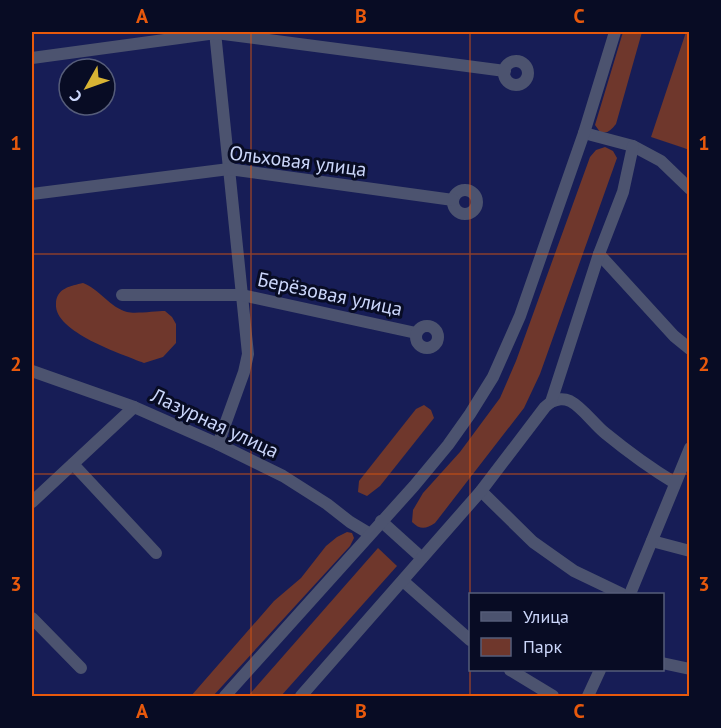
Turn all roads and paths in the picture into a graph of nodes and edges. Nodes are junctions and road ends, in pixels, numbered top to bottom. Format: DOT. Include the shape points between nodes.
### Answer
graph roads {
  1 [pos="215,32"];
  2 [pos="615,32"];
  3 [pos="32,58"];
  4 [pos="505,71"];
  5 [pos="584,133"];
  6 [pos="633,146"];
  7 [pos="229,169"];
  8 [pos="690,189"];
  9 [pos="32,194"];
  10 [pos="453,200"];
  11 [pos="599,254"];
  12 [pos="122,295"];
  13 [pos="242,295"];
  14 [pos="414,332"];
  15 [pos="690,349"];
  16 [pos="32,371"];
  17 [pos="551,402"];
  18 [pos="134,407"];
  19 [pos="218,444"];
  20 [pos="690,448"];
  21 [pos="73,464"];
  22 [pos="675,483"];
  23 [pos="481,491"];
  24 [pos="32,502"];
  25 [pos="381,521"];
  26 [pos="370,534"];
  27 [pos="652,541"];
  28 [pos="690,551"];
  29 [pos="156,553"];
  30 [pos="422,558"];
  31 [pos="403,581"];
  32 [pos="620,593"];
  33 [pos="630,593"];
  34 [pos="32,618"];
  35 [pos="469,638"];
  36 [pos="664,663"];
  37 [pos="81,668"];
  38 [pos="690,669"];
  39 [pos="513,671"];
  40 [pos="599,671"];
  41 [pos="225,696"];
  42 [pos="302,696"];
  43 [pos="553,696"];
  44 [pos="588,696"];
  1 -- 3 [label="street"];
  1 -- 4 [label="street"];
  1 -- 7 [label="street"];
  2 -- 5 [label="street"];
  5 -- 6 [label="street"];
  5 -- 25 [label="street" via="519,316 492,377 448,445"];
  6 -- 8 [label="street" via="661,160"];
  6 -- 11 [label="street" via="623,192"];
  7 -- 9 [label="street, Ольховая улица"];
  7 -- 10 [label="street, Ольховая улица"];
  7 -- 13 [label="street"];
  11 -- 15 [label="street"];
  11 -- 17 [label="street"];
  12 -- 13 [label="street, Берёзовая улица"];
  13 -- 14 [label="street, Берёзовая улица"];
  13 -- 19 [label="street" via="248,354"];
  16 -- 18 [label="street, Лазурная улица"];
  17 -- 22 [label="street" via="573,402 603,432"];
  17 -- 23 [label="street"];
  18 -- 19 [label="street, Лазурная улица"];
  18 -- 21 [label="street"];
  19 -- 26 [label="street, Лазурная улица" via="283,476"];
  20 -- 22 [label="street"];
  21 -- 24 [label="street"];
  21 -- 29 [label="street"];
  22 -- 27 [label="street"];
  23 -- 30 [label="street"];
  23 -- 32 [label="street" via="533,542 574,571"];
  25 -- 26 [label="street"];
  25 -- 30 [label="street"];
  26 -- 41 [label="street"];
  27 -- 28 [label="street"];
  27 -- 33 [label="street"];
  30 -- 31 [label="street"];
  31 -- 35 [label="street"];
  31 -- 42 [label="street"];
  34 -- 37 [label="street"];
  36 -- 38 [label="street"];
  39 -- 43 [label="street"];
  40 -- 44 [label="street"];
}
